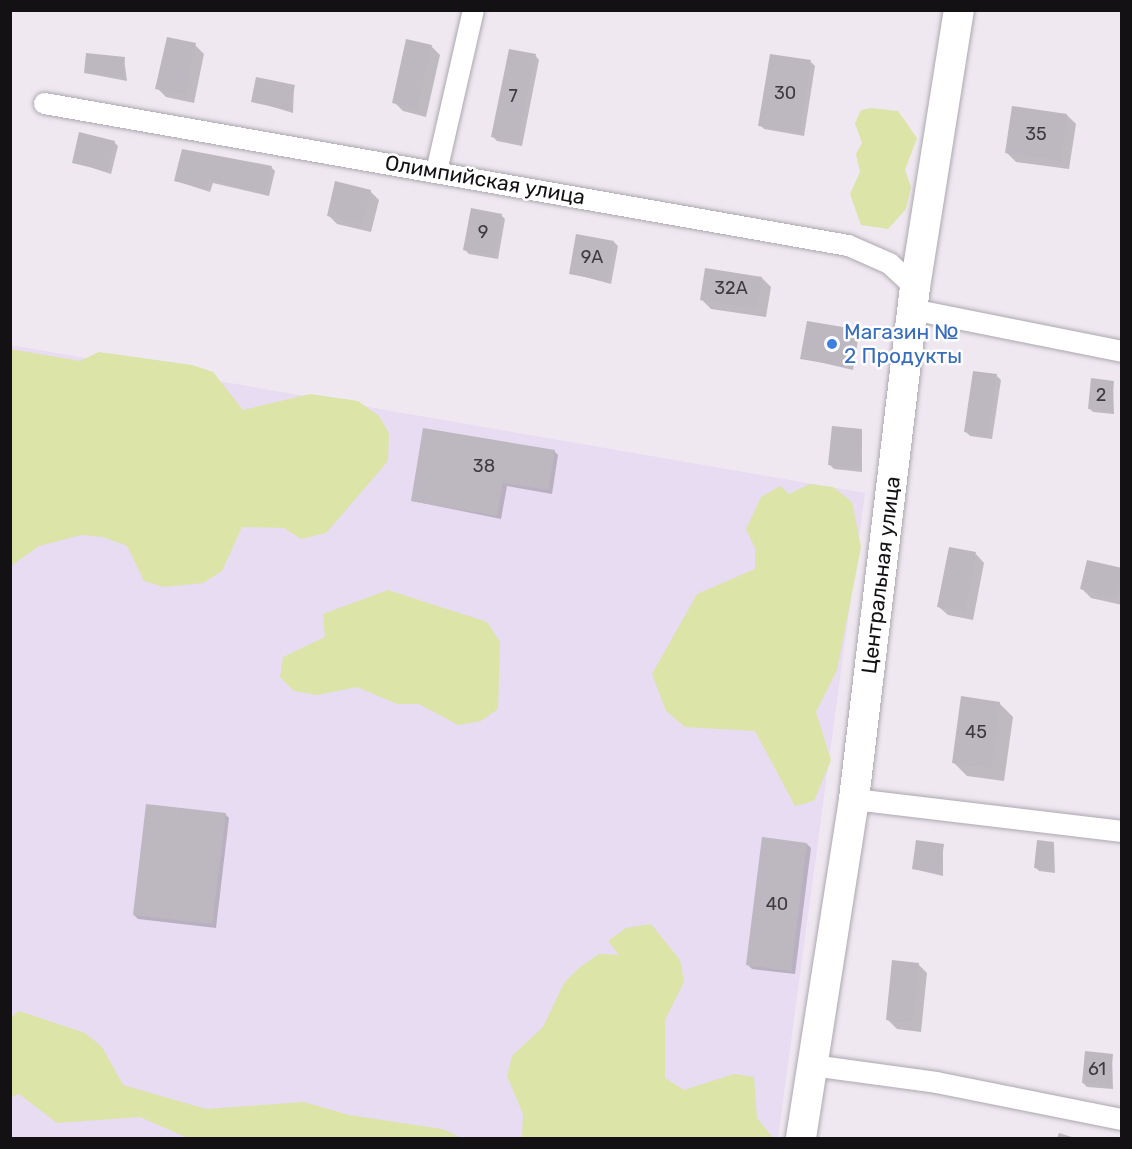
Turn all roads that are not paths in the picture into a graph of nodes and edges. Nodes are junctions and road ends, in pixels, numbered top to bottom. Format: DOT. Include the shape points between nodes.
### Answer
graph roads {
  1 [pos="473,10"];
  2 [pos="958,10"];
  3 [pos="44,103"];
  4 [pos="436,171"];
  5 [pos="913,298"];
  6 [pos="1122,351"];
  7 [pos="854,799"];
  8 [pos="1122,831"];
  9 [pos="812,1065"];
  10 [pos="1122,1119"];
  11 [pos="801,1138"];
  1 -- 4 [label="street"];
  2 -- 5 [label="street, Центральная улица"];
  3 -- 4 [label="street, Олимпийская улица"];
  4 -- 5 [label="street, Олимпийская улица" via="848,245 889,263"];
  5 -- 6 [label="street"];
  5 -- 7 [label="street, Центральная улица"];
  7 -- 8 [label="street"];
  7 -- 9 [label="street, Центральная улица"];
  9 -- 10 [label="street" via="936,1082"];
  9 -- 11 [label="street, Центральная улица"];
}
